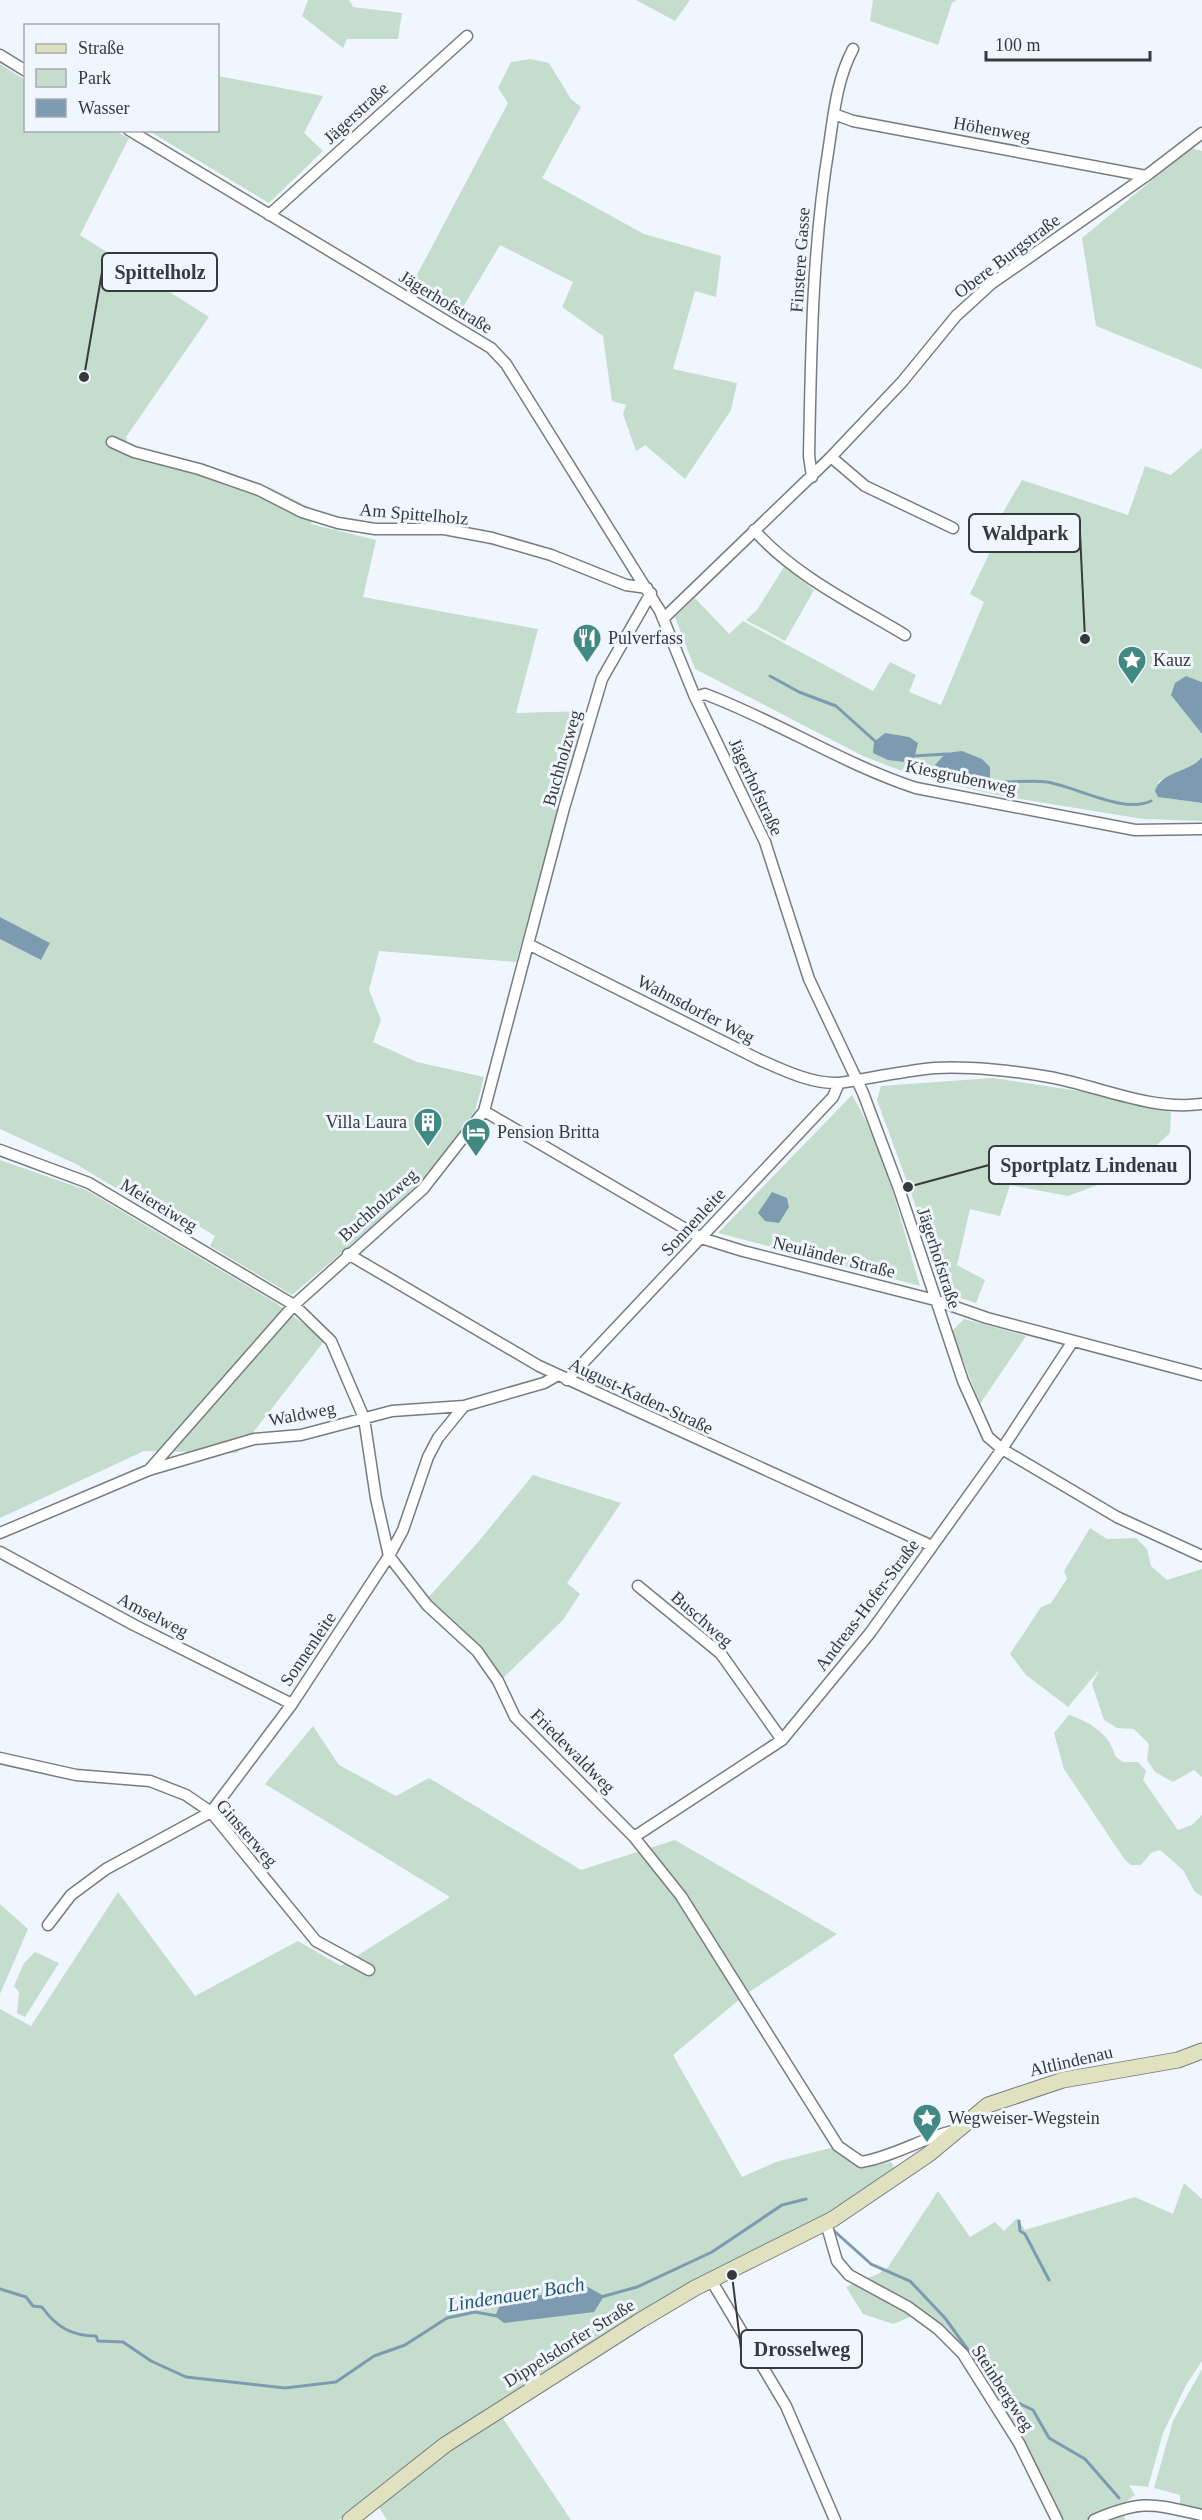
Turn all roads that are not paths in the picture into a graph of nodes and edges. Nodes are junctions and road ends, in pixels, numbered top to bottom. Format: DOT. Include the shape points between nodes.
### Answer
graph roads {
  1 [pos="467,36"];
  2 [pos="853,49"];
  3 [pos="0,55"];
  4 [pos="24,70"];
  5 [pos="834,114"];
  6 [pos="132,132"];
  7 [pos="1202,133"];
  8 [pos="1146,176"];
  9 [pos="269,215"];
  10 [pos="112,442"];
  11 [pos="831,458"];
  12 [pos="812,477"];
  13 [pos="954,528"];
  14 [pos="754,530"];
  15 [pos="649,591"];
  16 [pos="663,619"];
  17 [pos="904,635"];
  18 [pos="695,697"];
  19 [pos="1202,829"];
  20 [pos="528,944"];
  21 [pos="855,1080"];
  22 [pos="839,1083"];
  23 [pos="1202,1104"];
  24 [pos="484,1111"];
  25 [pos="0,1150"];
  26 [pos="701,1238"];
  27 [pos="348,1254"];
  28 [pos="935,1300"];
  29 [pos="294,1305"];
  30 [pos="1072,1341"];
  31 [pos="1202,1375"];
  32 [pos="562,1378"];
  33 [pos="464,1406"];
  34 [pos="364,1418"];
  35 [pos="1002,1449"];
  36 [pos="149,1470"];
  37 [pos="0,1533"];
  38 [pos="932,1546"];
  39 [pos="0,1552"];
  40 [pos="389,1556"];
  41 [pos="1202,1556"];
  42 [pos="638,1586"];
  43 [pos="292,1704"];
  44 [pos="782,1740"];
  45 [pos="0,1758"];
  46 [pos="211,1812"];
  47 [pos="634,1837"];
  48 [pos="48,1925"];
  49 [pos="369,1971"];
  50 [pos="1202,2051"];
  51 [pos="957,2130"];
  52 [pos="838,2146"];
  53 [pos="826,2223"];
  54 [pos="711,2280"];
  55 [pos="1202,2516"];
  56 [pos="350,2520"];
  57 [pos="835,2520"];
  58 [pos="1057,2520"];
  59 [pos="1094,2520"];
  1 -- 9 [label="street, Jägerstraße"];
  2 -- 5 [label="street, Finstere Gasse" via="840,75"];
  3 -- 4 [label="street"];
  5 -- 8 [label="street, Höhenweg" via="853,121"];
  5 -- 12 [label="street, Finstere Gasse" via="821,192 813,287 809,456"];
  6 -- 9 [label="street, Jägerhofstraße"];
  7 -- 8 [label="street, Obere Burgstraße"];
  8 -- 11 [label="street, Obere Burgstraße" via="991,284 956,316 902,382"];
  9 -- 15 [label="street, Jägerhofstraße" via="491,348 506,364"];
  10 -- 15 [label="street, Am Spittelholz" via="259,490 302,512 338,523 375,529 444,529 492,538"];
  11 -- 12 [label="street, Obere Burgstraße"];
  11 -- 13 [label="street" via="865,486 894,503"];
  12 -- 14 [label="street, Obere Burgstraße"];
  14 -- 16 [label="street, Obere Burgstraße"];
  14 -- 17 [label="street" via="796,570"];
  15 -- 16 [label="street, Jägerhofstraße"];
  15 -- 20 [label="street, Buchholzweg" via="602,679"];
  16 -- 18 [label="street, Jägerhofstraße"];
  18 -- 19 [label="street, Kiesgrubenweg" via="705,694 749,711 884,777 916,788 1135,830"];
  18 -- 21 [label="street, Jägerhofstraße" via="765,842 809,979"];
  20 -- 22 [label="street, Wahnsdorfer Weg" via="758,1059 805,1077"];
  20 -- 24 [label="street, Buchholzweg"];
  21 -- 22 [label="street, Wahnsdorfer Weg"];
  21 -- 23 [label="street" via="936,1068 985,1071 1050,1077 1170,1104"];
  21 -- 28 [label="street, Jägerhofstraße" via="899,1189"];
  22 -- 26 [label="street, Sonnenleite" via="833,1096"];
  24 -- 26 [label="street, Neuländer Straße"];
  24 -- 27 [label="street, Buchholzweg" via="423,1189"];
  25 -- 29 [label="street, Meiereiweg" via="89,1183"];
  26 -- 28 [label="street, Neuländer Straße"];
  26 -- 32 [label="street, Sonnenleite"];
  27 -- 29 [label="street, Buchholzweg"];
  27 -- 32 [label="street, August-Kaden-Straße"];
  28 -- 30 [label="street, Neuländer Straße"];
  28 -- 35 [label="street, Jägerhofstraße" via="963,1381 988,1437"];
  29 -- 34 [label="street, Friedewaldweg" via="331,1341"];
  29 -- 36 [label="street, Buchholzweg"];
  30 -- 31 [label="street, Neuländer Straße"];
  30 -- 35 [label="street, Andreas-Hofer-Straße"];
  32 -- 33 [label="street, Sonnenleite"];
  32 -- 38 [label="street, August-Kaden-Straße"];
  33 -- 34 [label="street, Waldweg" via="392,1411"];
  33 -- 40 [label="street, Sonnenleite" via="428,1457 403,1530"];
  34 -- 36 [label="street, Waldweg" via="301,1435 254,1439"];
  34 -- 40 [label="street, Friedewaldweg"];
  35 -- 38 [label="street, Andreas-Hofer-Straße"];
  35 -- 41 [label="street, Jägerhofstraße" via="1117,1517"];
  36 -- 37 [label="street, Buchholzweg"];
  38 -- 44 [label="street, Andreas-Hofer-Straße" via="870,1633"];
  39 -- 43 [label="street, Amselweg"];
  40 -- 43 [label="street, Sonnenleite"];
  40 -- 47 [label="street, Friedewaldweg" via="427,1605 477,1651 498,1681 515,1717"];
  42 -- 44 [label="street, Buschweg" via="721,1654"];
  43 -- 46 [label="street, Sonnenleite"];
  44 -- 47 [label="street, Andreas-Hofer-Straße"];
  45 -- 46 [label="street, Ginsterweg" via="76,1775 150,1781"];
  46 -- 48 [label="street, Sonnenleite" via="106,1869 71,1895"];
  46 -- 49 [label="street, Ginsterweg" via="316,1941"];
  47 -- 52 [label="street, Friedewaldweg" via="681,1896"];
  50 -- 51 [label="street, Altlindenau" via="1178,2060 1063,2080 1020,2093 988,2105"];
  51 -- 52 [label="street, Altlindenau" via="938,2134 887,2157 861,2162"];
  51 -- 53 [label="street, Altlindenau" via="929,2154"];
  53 -- 54 [label="street, Dippelsdorfer Straße"];
  53 -- 58 [label="street, Steinbergweg" via="837,2261 849,2275 908,2307 963,2354 1020,2443"];
  54 -- 56 [label="street, Dippelsdorfer Straße" via="445,2445"];
  54 -- 57 [label="street" via="786,2406"];
  55 -- 59 [label="street" via="1148,2504"];
}
